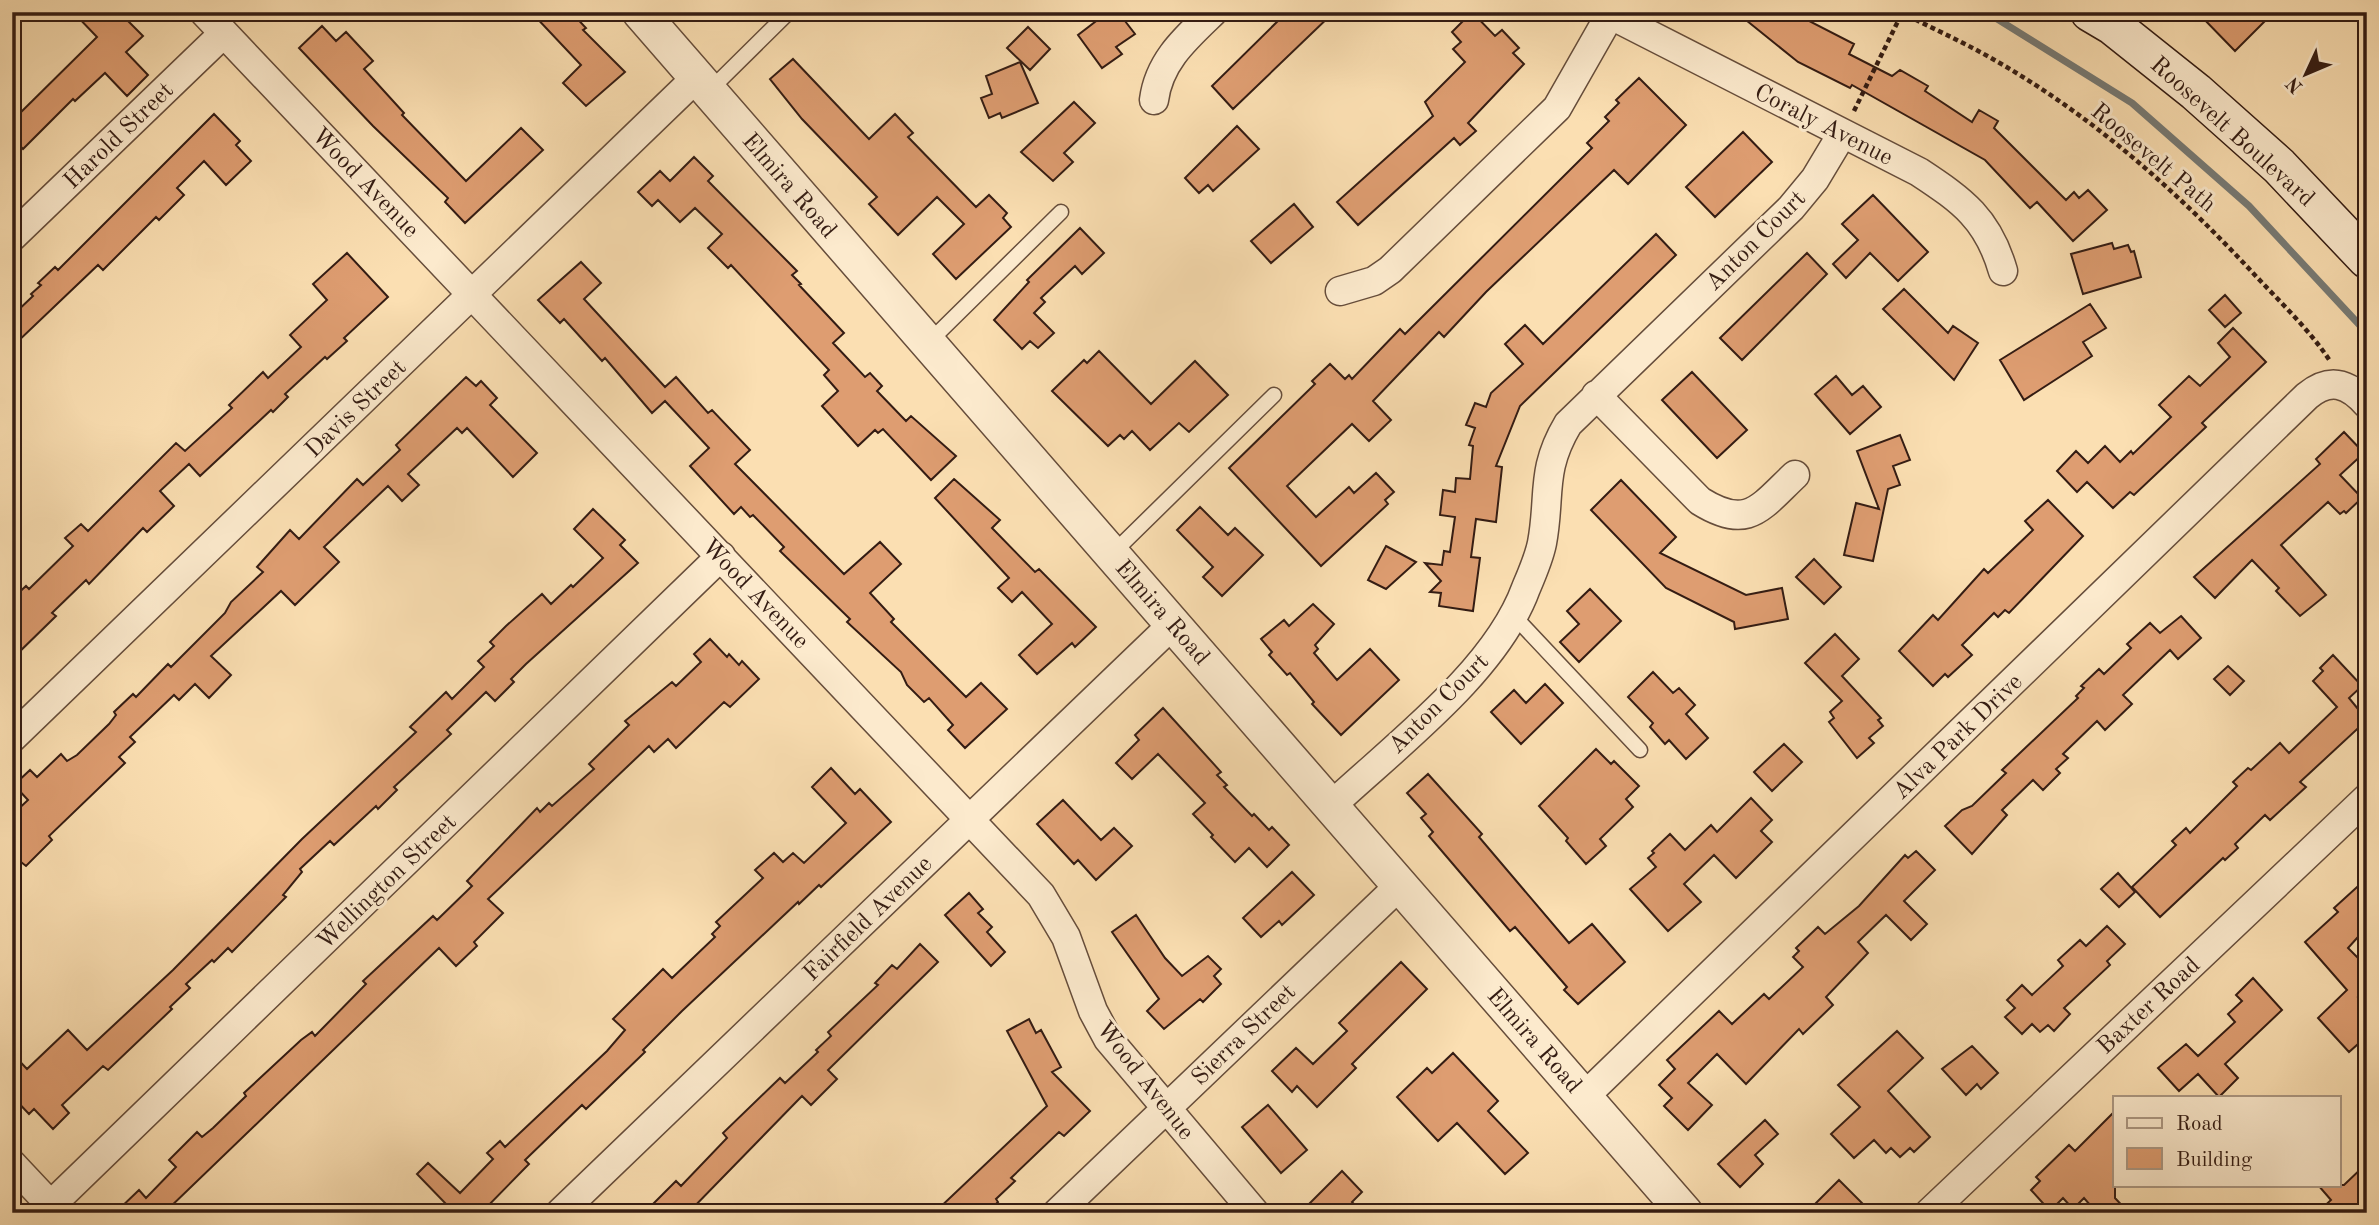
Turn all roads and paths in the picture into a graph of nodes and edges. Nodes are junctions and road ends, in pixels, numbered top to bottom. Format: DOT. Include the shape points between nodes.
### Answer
graph roads {
  1 [pos="204,12"];
  2 [pos="640,12"];
  3 [pos="789,12"];
  4 [pos="1213,12"];
  5 [pos="2090,12"];
  6 [pos="1607,13"];
  7 [pos="1901,13"];
  8 [pos="224,33"];
  9 [pos="703,84"];
  10 [pos="1154,100"];
  11 [pos="1843,134"];
  12 [pos="1062,212"];
  13 [pos="12,237"];
  14 [pos="2367,259"];
  15 [pos="2003,271"];
  16 [pos="1340,291"];
  17 [pos="473,294"];
  18 [pos="928,343"];
  19 [pos="2335,383"];
  20 [pos="1274,395"];
  21 [pos="1596,396"];
  22 [pos="2367,404"];
  23 [pos="1795,475"];
  24 [pos="1112,554"];
  25 [pos="721,556"];
  26 [pos="1513,615"];
  27 [pos="1173,624"];
  28 [pos="12,738"];
  29 [pos="1640,750"];
  30 [pos="2367,798"];
  31 [pos="1331,806"];
  32 [pos="971,819"];
  33 [pos="1400,885"];
  34 [pos="1584,1097"];
  35 [pos="1166,1108"];
  36 [pos="12,1164"];
  37 [pos="54,1209"];
  38 [pos="560,1213"];
  39 [pos="1057,1213"];
  40 [pos="1255,1213"];
  41 [pos="1685,1213"];
  42 [pos="1929,1213"];
  1 -- 8 [label="street, Wood Avenue"];
  2 -- 9 [label="street, Elmira Road"];
  3 -- 9 [label="lane"];
  4 -- 10 [label="street" via="1175,49 1156,82"];
  5 -- 14 [label="main road, Roosevelt Boulevard" via="2213,107 2279,166"];
  6 -- 11 [label="street, Coraly Avenue"];
  6 -- 16 [label="street, Coraly Avenue" via="1574,81 1541,127 1391,270 1374,281"];
  7 -- 11 [label="path"];
  7 -- 19 [label="path, Roosevelt Path" via="1990,58 2112,140 2222,240 2312,336 2329,360"];
  8 -- 13 [label="street, Harold Street"];
  8 -- 17 [label="street, Wood Avenue"];
  9 -- 17 [label="street, Davis Street"];
  9 -- 18 [label="street, Elmira Road"];
  11 -- 15 [label="street, Coraly Avenue" via="1951,193 1979,217 1995,243"];
  11 -- 21 [label="street, Anton Court" via="1791,208"];
  12 -- 18 [label="lane"];
  17 -- 25 [label="street, Wood Avenue"];
  17 -- 28 [label="street, Davis Street"];
  18 -- 24 [label="street, Elmira Road"];
  19 -- 22 [label="street" via="2348,387"];
  19 -- 34 [label="street, Alva Park Drive" via="2324,384 2307,396"];
  20 -- 24 [label="lane"];
  21 -- 23 [label="street" via="1700,501 1718,512 1740,517 1756,512"];
  21 -- 26 [label="street, Anton Court" via="1568,424 1553,450 1542,544"];
  24 -- 27 [label="street, Elmira Road"];
  25 -- 32 [label="street, Wood Avenue"];
  25 -- 37 [label="street, Wellington Street"];
  26 -- 29 [label="lane"];
  26 -- 31 [label="street, Anton Court" via="1466,680"];
  27 -- 31 [label="street, Elmira Road"];
  27 -- 32 [label="street, Fairfield Avenue"];
  30 -- 42 [label="street, Baxter Road"];
  31 -- 33 [label="street, Elmira Road"];
  32 -- 35 [label="street, Wood Avenue" via="1041,895 1066,937 1108,1039"];
  32 -- 38 [label="street, Fairfield Avenue"];
  33 -- 34 [label="street, Elmira Road"];
  33 -- 35 [label="street, Sierra Street"];
  34 -- 41 [label="street, Elmira Road"];
  35 -- 39 [label="street, Sierra Street"];
  35 -- 40 [label="street, Wood Avenue"];
  36 -- 37 [label="street"];
}
